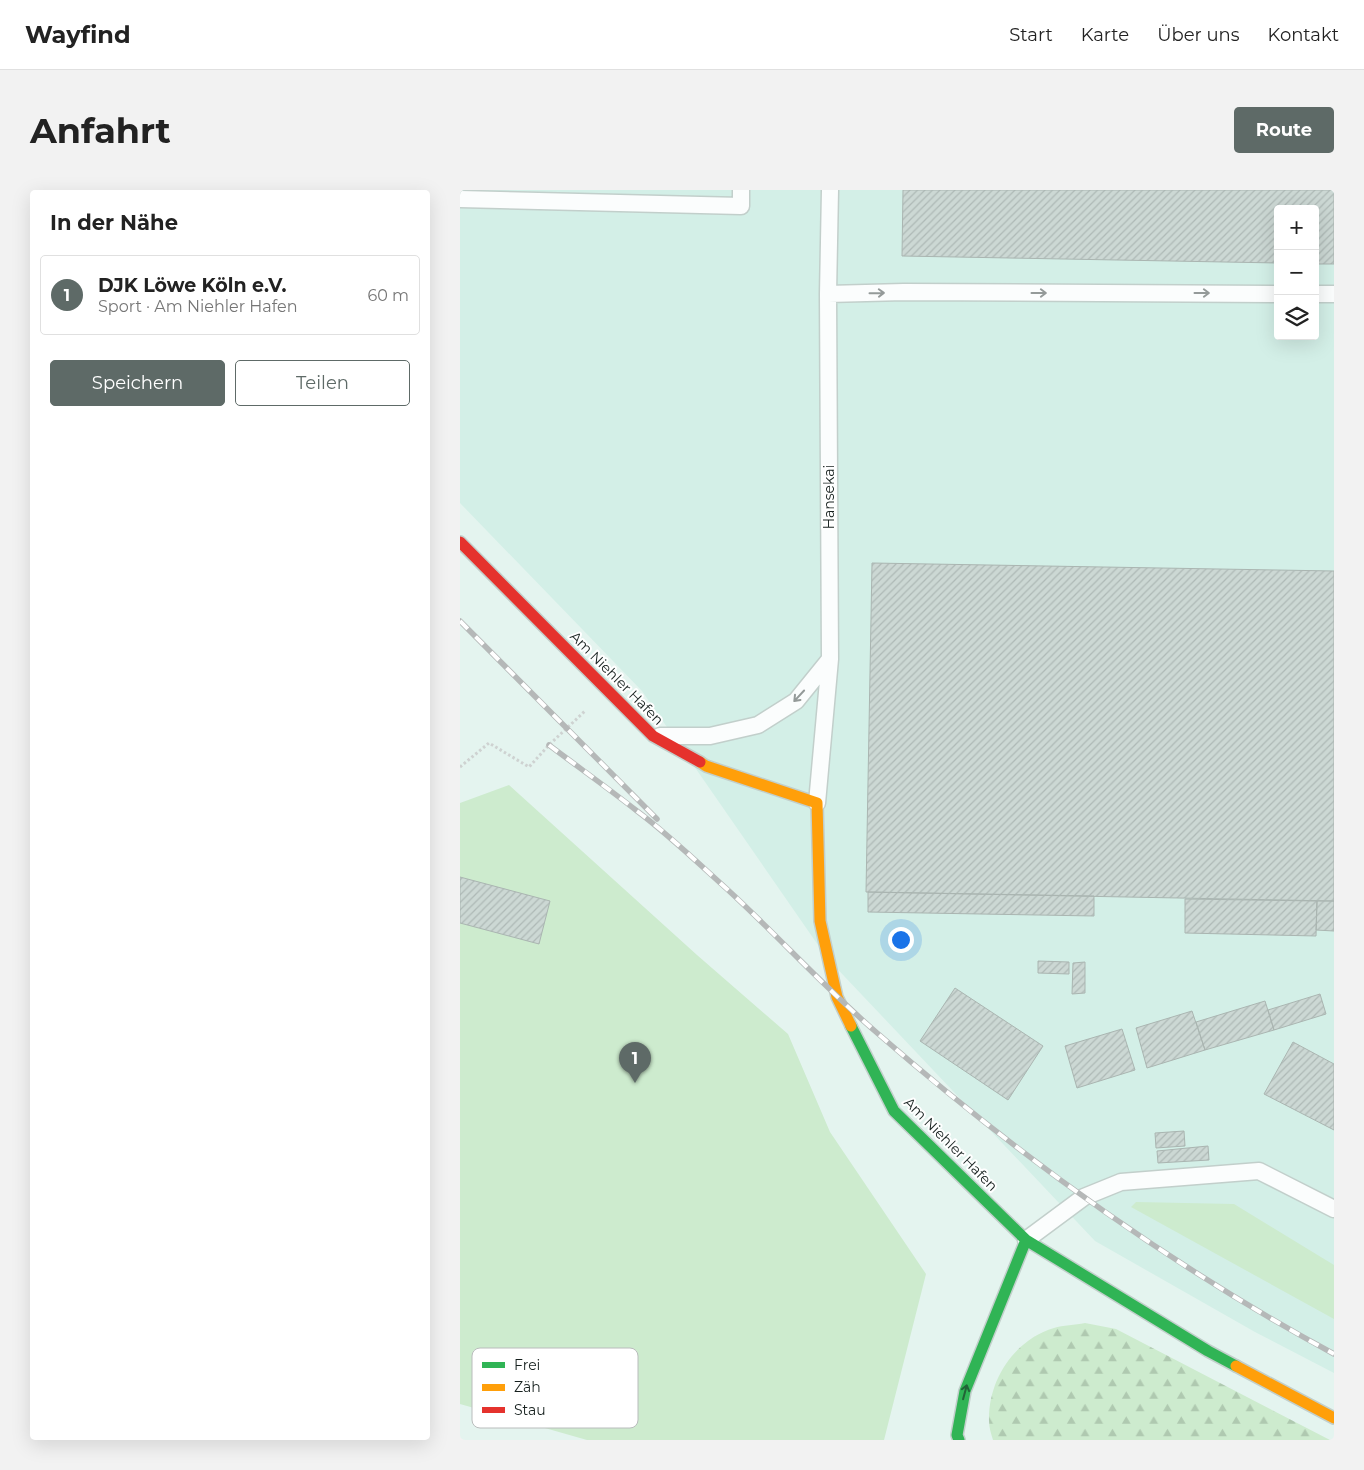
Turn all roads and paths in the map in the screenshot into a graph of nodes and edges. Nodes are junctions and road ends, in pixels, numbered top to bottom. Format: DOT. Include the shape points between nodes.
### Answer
graph roads {
  1 [pos="741,190"];
  2 [pos="830,190"];
  3 [pos="460,199"];
  4 [pos="828,294"];
  5 [pos="1274,294"];
  6 [pos="1319,294"];
  7 [pos="1334,294"];
  8 [pos="460,542"];
  9 [pos="830,659"];
  10 [pos="607,692"];
  11 [pos="653,736"];
  12 [pos="460,767"];
  13 [pos="817,803"];
  14 [pos="1334,1209"];
  15 [pos="1026,1240"];
  16 [pos="1334,1418"];
  17 [pos="959,1440"];
  1 -- 3 [label="lane" via="740,206"];
  2 -- 4 [label="lane, Hansekai"];
  4 -- 5 [label="lane, one-way"];
  4 -- 9 [label="lane, Hansekai"];
  6 -- 7 [label="lane"];
  8 -- 10 [label="street, Am Niehler Hafen"];
  9 -- 11 [label="lane, one-way" via="796,701 758,725 710,736"];
  9 -- 13 [label="lane, Hansekai"];
  10 -- 11 [label="street, Am Niehler Hafen"];
  10 -- 12 [label="path" via="529,767 489,743"];
  11 -- 13 [label="street, Am Niehler Hafen" via="706,766"];
  13 -- 15 [label="street, Am Niehler Hafen" via="820,921 837,997 894,1111"];
  14 -- 15 [label="lane" via="1259,1171 1121,1182 1084,1197"];
  15 -- 16 [label="street, Am Niehler Hafen" via="1208,1351"];
  17 -- 15 [label="street, one-way" via="957,1435 965,1391"];
}
